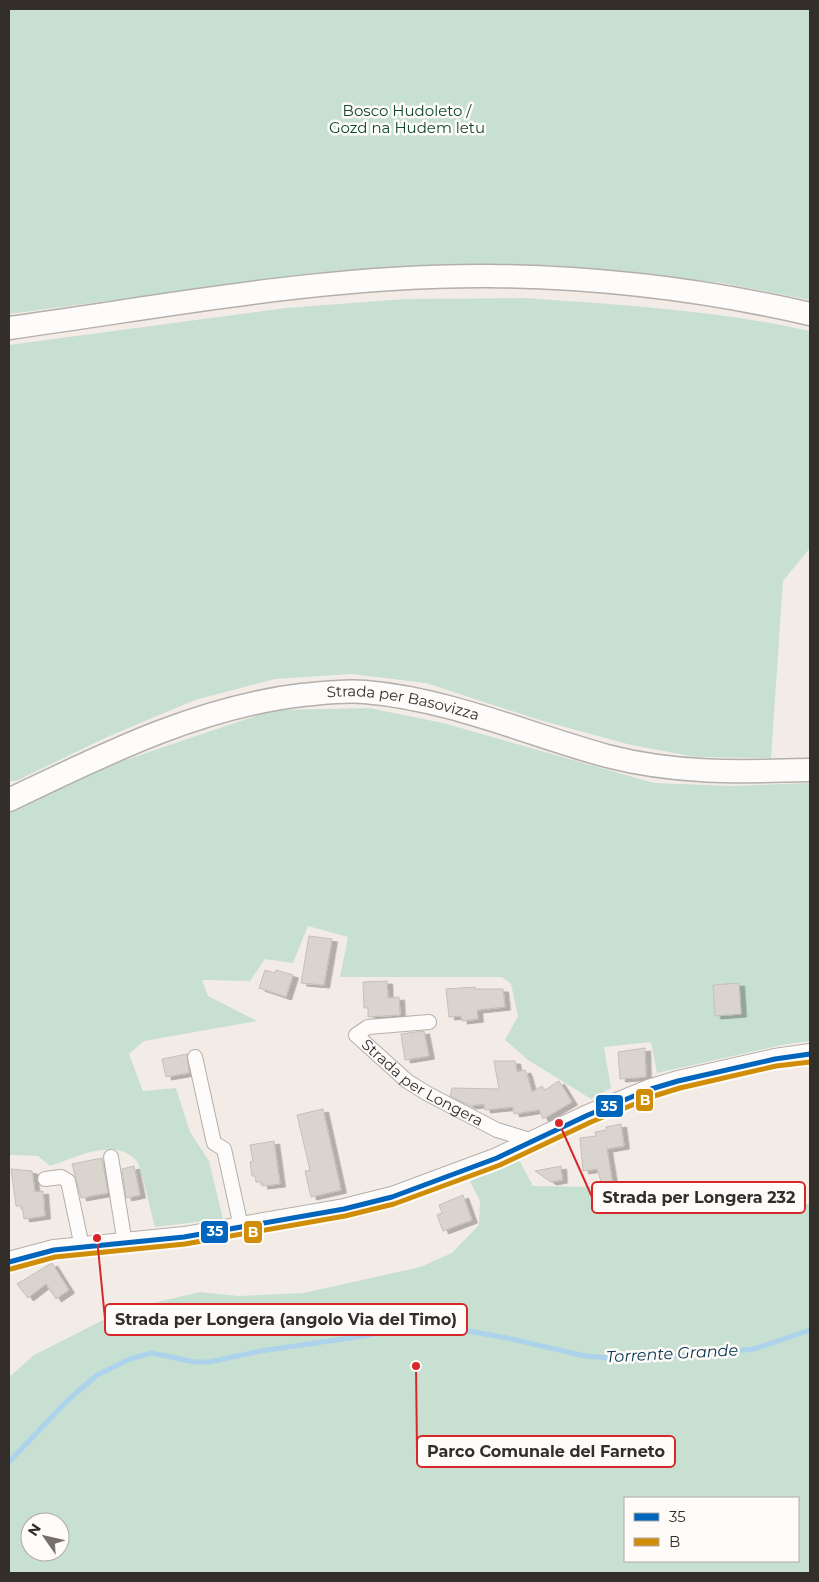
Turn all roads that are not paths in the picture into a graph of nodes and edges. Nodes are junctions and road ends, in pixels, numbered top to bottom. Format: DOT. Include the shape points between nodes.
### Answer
graph roads {
  1 [pos="810,314"];
  2 [pos="9,328"];
  3 [pos="810,770"];
  4 [pos="9,800"];
  5 [pos="428,1022"];
  6 [pos="810,1054"];
  7 [pos="195,1057"];
  8 [pos="533,1141"];
  9 [pos="111,1157"];
  10 [pos="45,1178"];
  11 [pos="241,1227"];
  12 [pos="125,1244"];
  13 [pos="82,1247"];
  14 [pos="9,1253"];
  15 [pos="35,1254"];
  16 [pos="9,1262"];
  1 -- 2 [label="main road" via="670,290 588,280 488,276 280,289"];
  3 -- 4 [label="main road, Strada per Basovizza" via="732,772 666,767 608,756 439,704 402,696 324,692 231,708 182,723"];
  5 -- 8 [label="street, Strada per Longera" via="368,1027 356,1035 395,1071 428,1094 497,1130"];
  6 -- 8 [label="street" via="775,1059 651,1089"];
  7 -- 11 [label="street" via="214,1143 224,1149"];
  8 -- 11 [label="street" via="497,1158 392,1197"];
  9 -- 12 [label="street"];
  10 -- 13 [label="street" via="62,1177 68,1181"];
  11 -- 12 [label="street"];
  12 -- 13 [label="street"];
  13 -- 15 [label="street"];
  14 -- 15 [label="street"];
  15 -- 16 [label="street"];
}
